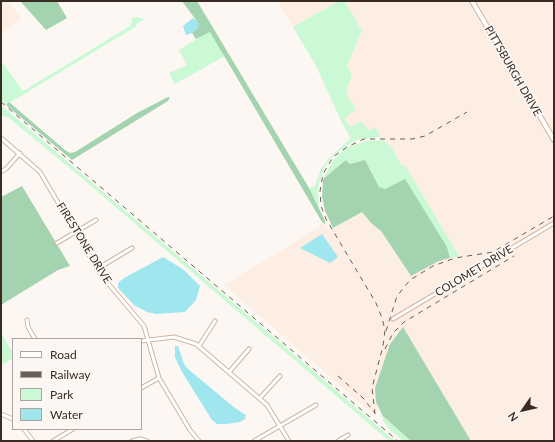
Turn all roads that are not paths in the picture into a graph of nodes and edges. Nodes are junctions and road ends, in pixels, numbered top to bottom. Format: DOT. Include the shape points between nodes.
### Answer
graph roads {
  1 [pos="472,1"];
  2 [pos="1,138"];
  3 [pos="554,140"];
  4 [pos="20,154"];
  5 [pos="1,172"];
  6 [pos="96,220"];
  7 [pos="554,223"];
  8 [pos="76,232"];
  9 [pos="57,244"];
  10 [pos="132,248"];
  11 [pos="97,269"];
  12 [pos="393,319"];
  13 [pos="27,320"];
  14 [pos="215,321"];
  15 [pos="34,338"];
  16 [pos="149,340"];
  17 [pos="142,342"];
  18 [pos="199,346"];
  19 [pos="249,349"];
  20 [pos="230,371"];
  21 [pos="280,376"];
  22 [pos="159,378"];
  23 [pos="142,387"];
  24 [pos="260,398"];
  25 [pos="316,405"];
  26 [pos="1,414"];
  27 [pos="12,419"];
  28 [pos="280,426"];
  29 [pos="25,430"];
  30 [pos="71,430"];
  31 [pos="348,435"];
  32 [pos="33,441"];
  33 [pos="53,441"];
  34 [pos="132,441"];
  35 [pos="147,441"];
  36 [pos="199,441"];
  37 [pos="254,441"];
  38 [pos="289,441"];
  39 [pos="338,441"];
  1 -- 3 [label="street, PITTSBURGH DRIVE"];
  2 -- 4 [label="street, FIRESTONE DRIVE"];
  4 -- 5 [label="street"];
  4 -- 8 [label="street, FIRESTONE DRIVE" via="40,172"];
  6 -- 8 [label="street"];
  7 -- 12 [label="street, COLOMET DRIVE"];
  8 -- 9 [label="street"];
  8 -- 11 [label="street, FIRESTONE DRIVE"];
  10 -- 11 [label="street"];
  11 -- 16 [label="street, FIRESTONE DRIVE" via="144,326"];
  13 -- 15 [label="street"];
  14 -- 18 [label="street"];
  16 -- 17 [label="street"];
  16 -- 18 [label="street" via="174,337"];
  16 -- 22 [label="street, FIRESTONE DRIVE"];
  18 -- 20 [label="street"];
  19 -- 20 [label="street"];
  20 -- 24 [label="street"];
  21 -- 24 [label="street"];
  22 -- 23 [label="street"];
  22 -- 36 [label="street, FIRESTONE DRIVE"];
  24 -- 28 [label="street"];
  25 -- 28 [label="street"];
  26 -- 27 [label="street"];
  28 -- 37 [label="street"];
  28 -- 38 [label="street"];
  29 -- 32 [label="street"];
  30 -- 33 [label="street"];
  31 -- 39 [label="street"];
  34 -- 35 [label="street"];
}
